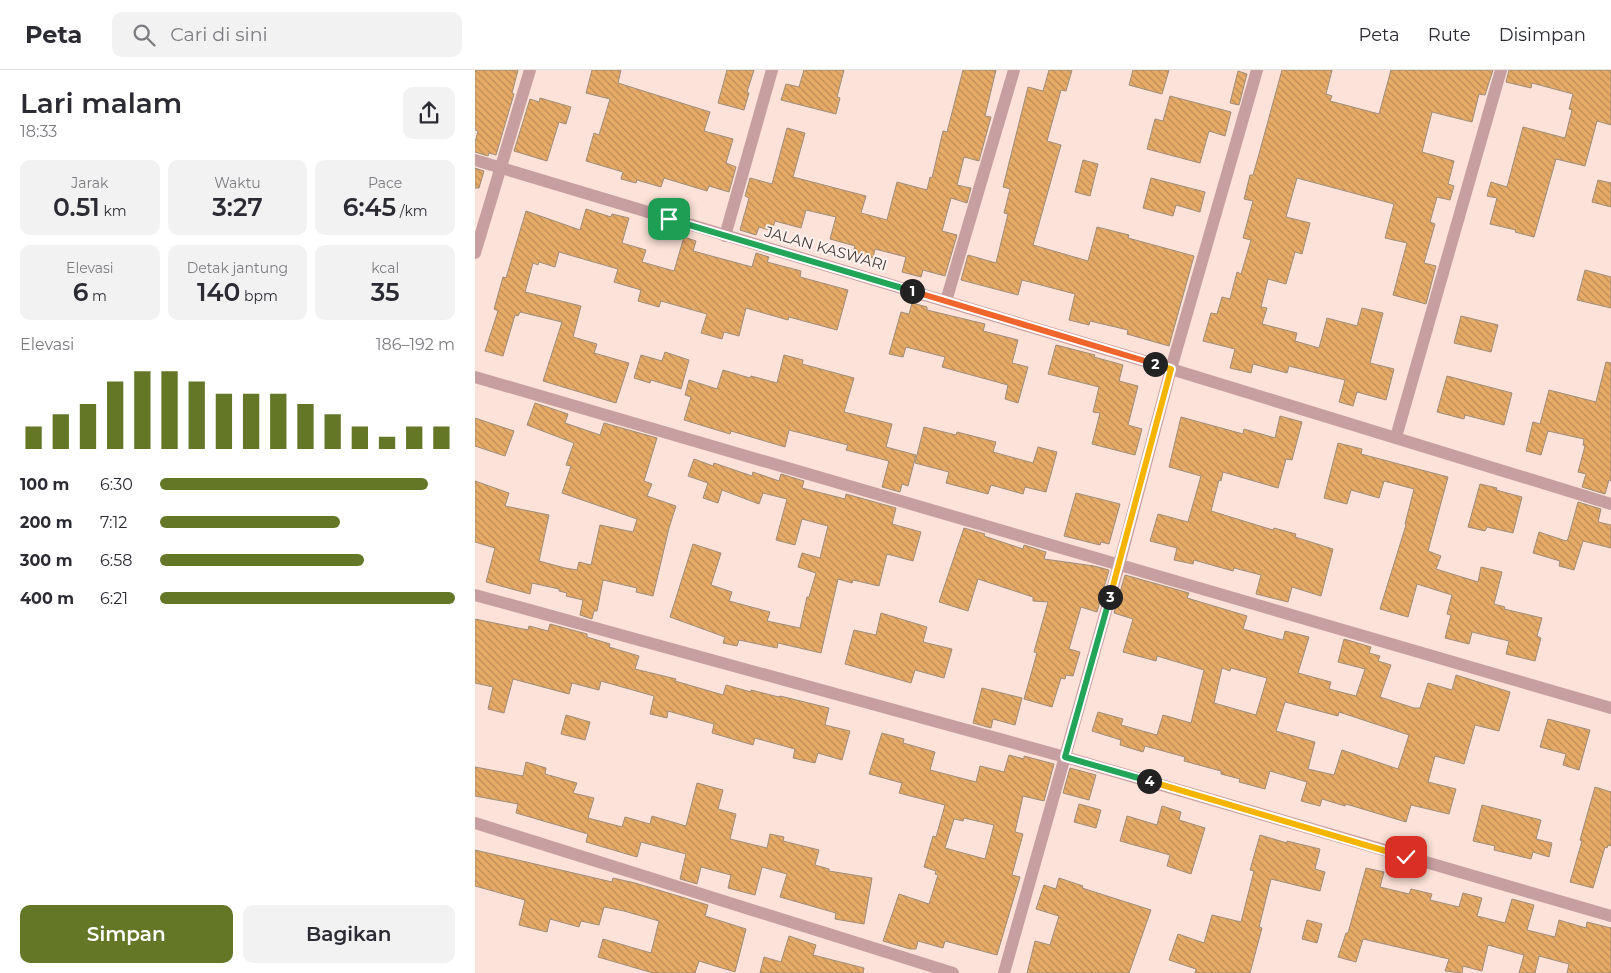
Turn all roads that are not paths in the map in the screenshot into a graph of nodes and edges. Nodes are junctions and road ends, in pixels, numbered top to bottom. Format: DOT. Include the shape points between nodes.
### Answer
graph roads {
  1 [pos="530,70"];
  2 [pos="772,70"];
  3 [pos="1014,70"];
  4 [pos="1257,70"];
  5 [pos="1501,70"];
  6 [pos="475,160"];
  7 [pos="500,167"];
  8 [pos="725,236"];
  9 [pos="475,253"];
  10 [pos="945,301"];
  11 [pos="1171,369"];
  12 [pos="475,377"];
  13 [pos="1396,437"];
  14 [pos="1611,504"];
  15 [pos="1119,565"];
  16 [pos="475,595"];
  17 [pos="1611,708"];
  18 [pos="1065,757"];
  19 [pos="475,822"];
  20 [pos="1611,916"];
  21 [pos="953,973"];
  22 [pos="1004,973"];
  1 -- 7 [label="street"];
  2 -- 8 [label="street"];
  3 -- 10 [label="street"];
  4 -- 11 [label="street"];
  5 -- 13 [label="street"];
  6 -- 7 [label="street, JALAN KASWARI"];
  7 -- 8 [label="street, JALAN KASWARI"];
  7 -- 9 [label="street"];
  8 -- 10 [label="street, JALAN KASWARI"];
  10 -- 11 [label="street, JALAN KASWARI"];
  11 -- 13 [label="street, JALAN KASWARI"];
  11 -- 15 [label="street"];
  12 -- 15 [label="street"];
  13 -- 14 [label="street, JALAN KASWARI"];
  15 -- 17 [label="street"];
  15 -- 18 [label="street"];
  16 -- 18 [label="street"];
  18 -- 20 [label="street"];
  18 -- 22 [label="street"];
  19 -- 21 [label="street"];
}
